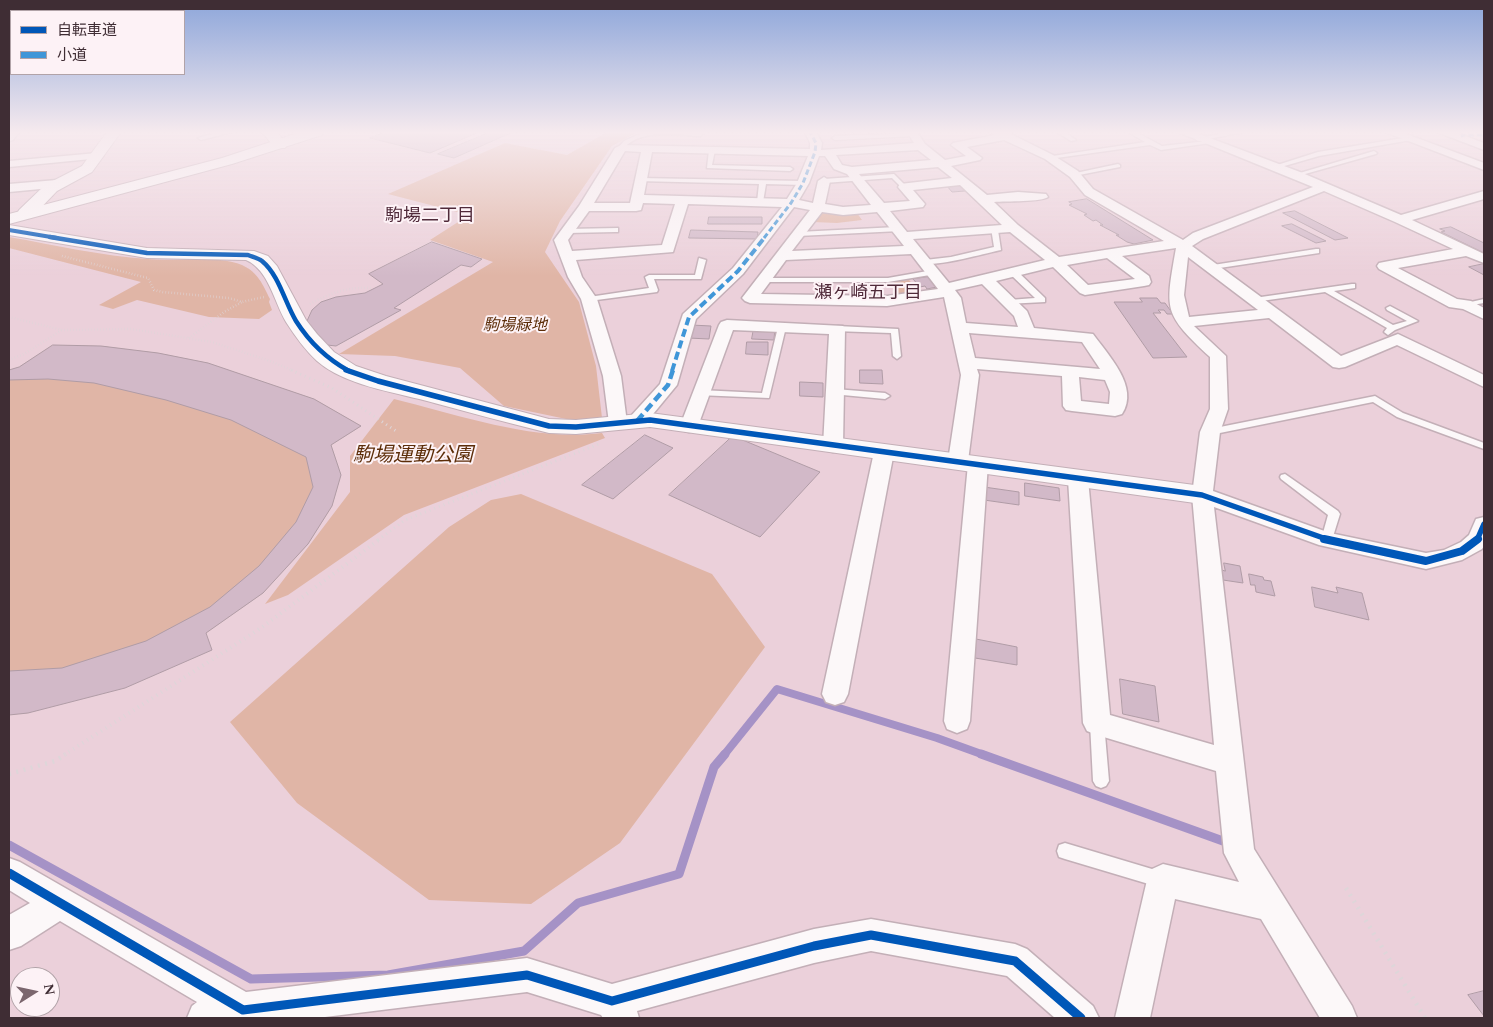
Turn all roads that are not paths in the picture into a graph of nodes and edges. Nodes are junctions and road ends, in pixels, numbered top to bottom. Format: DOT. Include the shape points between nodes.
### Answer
graph roads {
  1 [pos="65,180"];
  2 [pos="151,180"];
  3 [pos="602,180"];
  4 [pos="640,180"];
  5 [pos="805,180"];
  6 [pos="829,180"];
  7 [pos="858,180"];
  8 [pos="898,180"];
  9 [pos="1079,180"];
  10 [pos="1307,180"];
  11 [pos="824,181"];
  12 [pos="961,181"];
  13 [pos="766,182"];
  14 [pos="803,183"];
  15 [pos="57,184"];
  16 [pos="904,187"];
  17 [pos="1323,187"];
  18 [pos="9,188"];
  19 [pos="1484,195"];
  20 [pos="1042,197"];
  21 [pos="637,199"];
  22 [pos="984,199"];
  23 [pos="683,200"];
  24 [pos="760,202"];
  25 [pos="791,203"];
  26 [pos="585,207"];
  27 [pos="818,208"];
  28 [pos="881,208"];
  29 [pos="17,216"];
  30 [pos="1400,219"];
  31 [pos="1013,228"];
  32 [pos="9,230"];
  33 [pos="615,230"];
  34 [pos="994,230"];
  35 [pos="567,231"];
  36 [pos="900,232"];
  37 [pos="798,234"];
  38 [pos="1180,244"];
  39 [pos="915,250"];
  40 [pos="1316,250"];
  41 [pos="1468,251"];
  42 [pos="1109,253"];
  43 [pos="567,256"];
  44 [pos="781,256"];
  45 [pos="1484,259"];
  46 [pos="702,260"];
  47 [pos="1056,262"];
  48 [pos="929,267"];
  49 [pos="1213,267"];
  50 [pos="1013,272"];
  51 [pos="986,279"];
  52 [pos="763,280"];
  53 [pos="1352,286"];
  54 [pos="947,290"];
  55 [pos="1327,290"];
  56 [pos="589,299"];
  57 [pos="1254,300"];
  58 [pos="1009,302"];
  59 [pos="1484,302"];
  60 [pos="1466,304"];
  61 [pos="1390,308"];
  62 [pos="1271,313"];
  63 [pos="1484,314"];
  64 [pos="1183,322"];
  65 [pos="782,327"];
  66 [pos="960,327"];
  67 [pos="837,328"];
  68 [pos="1028,333"];
  69 [pos="1395,334"];
  70 [pos="897,356"];
  71 [pos="968,363"];
  72 [pos="1070,371"];
  73 [pos="1112,375"];
  74 [pos="1484,382"];
  75 [pos="835,392"];
  76 [pos="700,393"];
  77 [pos="885,396"];
  78 [pos="628,422"];
  79 [pos="689,426"];
  80 [pos="1210,432"];
  81 [pos="833,446"];
  82 [pos="1484,446"];
  83 [pos="884,452"];
  84 [pos="968,462"];
  85 [pos="1285,477"];
  86 [pos="1078,479"];
  87 [pos="1202,495"];
  88 [pos="1482,537"];
  89 [pos="1328,540"];
  90 [pos="835,694"];
  91 [pos="957,721"];
  92 [pos="1097,723"];
  93 [pos="1230,762"];
  94 [pos="1101,781"];
  95 [pos="1065,851"];
  96 [pos="9,873"];
  97 [pos="1163,880"];
  98 [pos="59,902"];
  99 [pos="1270,905"];
  100 [pos="9,934"];
  101 [pos="216,1010"];
  102 [pos="617,1010"];
  103 [pos="1081,1018"];
  104 [pos="1133,1018"];
  105 [pos="1340,1018"];
  1 -- 15 [label="street"];
  2 -- 29 [label="street"];
  3 -- 26 [label="street"];
  4 -- 13 [label="lane"];
  4 -- 21 [label="street"];
  5 -- 14 [label="street"];
  6 -- 11 [label="lane"];
  7 -- 28 [label="street"];
  8 -- 16 [label="lane"];
  9 -- 38 [label="street" via="1088,192"];
  10 -- 17 [label="street"];
  11 -- 27 [label="street"];
  12 -- 16 [label="street"];
  12 -- 22 [label="street"];
  13 -- 14 [label="lane"];
  13 -- 24 [label="lane"];
  14 -- 25 [label="street"];
  15 -- 18 [label="street"];
  15 -- 29 [label="street"];
  16 -- 28 [label="street" via="919,204"];
  17 -- 30 [label="street"];
  17 -- 38 [label="street"];
  19 -- 30 [label="street"];
  20 -- 22 [label="street"];
  21 -- 23 [label="street"];
  21 -- 26 [label="street" via="636,206"];
  22 -- 31 [label="street"];
  23 -- 24 [label="street" via="724,205"];
  23 -- 43 [label="street" via="668,249"];
  24 -- 25 [label="street"];
  25 -- 27 [label="street"];
  25 -- 78 [label="street" via="738,271 689,317 668,385"];
  26 -- 35 [label="street"];
  27 -- 28 [label="street" via="843,211"];
  27 -- 37 [label="street"];
  28 -- 36 [label="street"];
  30 -- 41 [label="street"];
  31 -- 34 [label="street"];
  31 -- 47 [label="street"];
  32 -- 78 [label="street" via="147,253 248,255 261,260 270,270 309,339 326,357 348,371 549,426"];
  33 -- 35 [label="lane"];
  34 -- 36 [label="street"];
  34 -- 48 [label="lane" via="998,248"];
  35 -- 43 [label="street" via="561,240"];
  36 -- 37 [label="lane"];
  36 -- 39 [label="street"];
  37 -- 44 [label="street"];
  38 -- 42 [label="street"];
  38 -- 49 [label="street"];
  38 -- 64 [label="street" via="1177,305"];
  39 -- 44 [label="street"];
  39 -- 48 [label="street"];
  40 -- 49 [label="lane"];
  41 -- 45 [label="street"];
  41 -- 60 [label="street" via="1384,266 1454,304"];
  42 -- 47 [label="street"];
  42 -- 47 [label="street" via="1144,282 1085,290"];
  43 -- 56 [label="street"];
  44 -- 52 [label="street"];
  46 -- 56 [label="lane" via="698,277 649,277 654,290"];
  47 -- 50 [label="street"];
  48 -- 52 [label="lane" via="888,280"];
  48 -- 54 [label="street"];
  49 -- 57 [label="street"];
  50 -- 51 [label="street"];
  50 -- 58 [label="lane" via="1042,300"];
  51 -- 54 [label="street"];
  51 -- 58 [label="street"];
  52 -- 54 [label="street" via="750,298 887,301"];
  53 -- 55 [label="lane"];
  54 -- 66 [label="street" via="953,298"];
  55 -- 57 [label="lane"];
  55 -- 69 [label="lane"];
  56 -- 78 [label="street"];
  57 -- 62 [label="street"];
  58 -- 68 [label="street" via="1021,314"];
  59 -- 60 [label="lane"];
  60 -- 63 [label="street"];
  61 -- 69 [label="lane" via="1414,321"];
  62 -- 64 [label="street"];
  62 -- 69 [label="street" via="1339,363"];
  64 -- 80 [label="street" via="1218,356 1220,409"];
  65 -- 67 [label="street"];
  65 -- 76 [label="street" via="726,325"];
  65 -- 76 [label="lane" via="766,396"];
  66 -- 68 [label="street"];
  66 -- 71 [label="street"];
  67 -- 70 [label="lane" via="895,331"];
  67 -- 75 [label="street"];
  68 -- 73 [label="street" via="1087,337"];
  69 -- 74 [label="street"];
  71 -- 72 [label="street"];
  71 -- 84 [label="street"];
  72 -- 73 [label="street"];
  72 -- 73 [label="street" via="1072,406 1115,410 1119,399"];
  75 -- 77 [label="lane"];
  75 -- 81 [label="street"];
  76 -- 79 [label="street"];
  78 -- 79 [label="street"];
  79 -- 81 [label="street"];
  80 -- 82 [label="lane" via="1375,399 1400,415"];
  80 -- 87 [label="street"];
  81 -- 83 [label="street"];
  83 -- 84 [label="street"];
  83 -- 90 [label="street"];
  84 -- 86 [label="street"];
  84 -- 91 [label="street"];
  85 -- 89 [label="lane" via="1334,514"];
  86 -- 87 [label="street"];
  86 -- 92 [label="street"];
  87 -- 89 [label="street"];
  87 -- 93 [label="street"];
  88 -- 89 [label="street" via="1453,556 1426,561"];
  92 -- 93 [label="street"];
  92 -- 94 [label="lane"];
  93 -- 99 [label="street" via="1239,854"];
  95 -- 97 [label="lane"];
  96 -- 98 [label="street"];
  97 -- 99 [label="street"];
  97 -- 104 [label="street"];
  98 -- 100 [label="street"];
  98 -- 101 [label="street"];
  99 -- 105 [label="street"];
  101 -- 102 [label="street" via="243,1010 527,975"];
  102 -- 103 [label="street" via="814,946 871,935 1015,961"];
}
